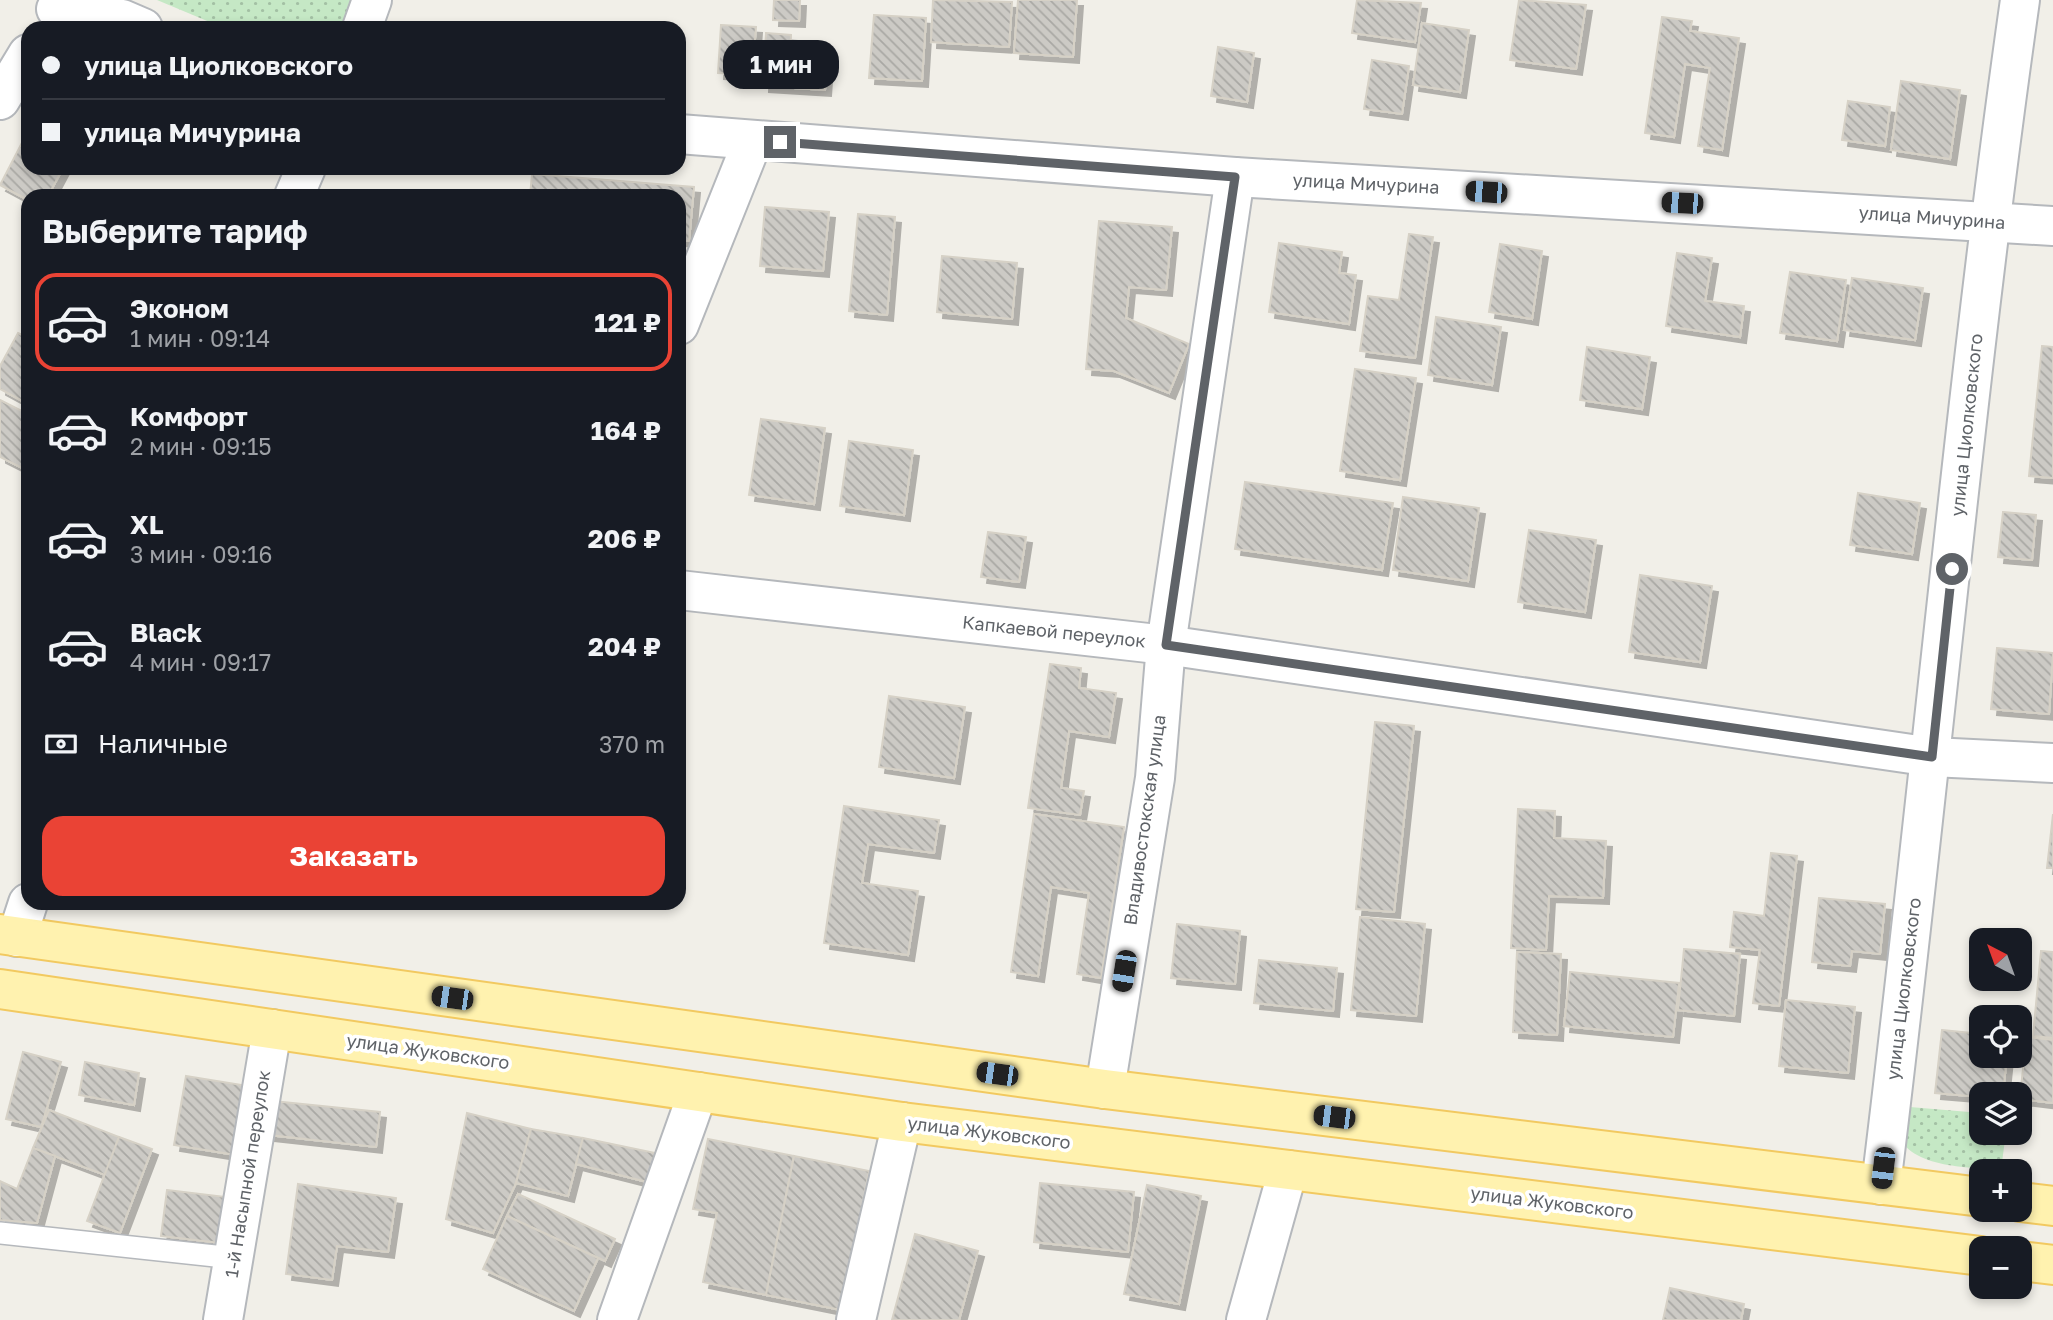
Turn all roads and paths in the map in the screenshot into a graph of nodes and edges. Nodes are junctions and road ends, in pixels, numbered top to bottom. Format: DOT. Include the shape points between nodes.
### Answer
graph roads {
  1 [pos="372,0"];
  2 [pos="2020,0"];
  3 [pos="50,12"];
  4 [pos="127,21"];
  5 [pos="364,21"];
  6 [pos="21,66"];
  7 [pos="0,100"];
  8 [pos="686,135"];
  9 [pos="754,140"];
  10 [pos="1235,177"];
  11 [pos="1989,221"];
  12 [pos="2053,226"];
  13 [pos="686,308"];
  14 [pos="686,591"];
  15 [pos="1166,645"];
  16 [pos="1932,757"];
  17 [pos="2053,763"];
  18 [pos="15,925"];
  19 [pos="0,989"];
  20 [pos="272,1029"];
  21 [pos="1105,1089"];
  22 [pos="698,1092"];
  23 [pos="902,1122"];
  24 [pos="1288,1170"];
  25 [pos="1881,1185"];
  26 [pos="1969,1196"];
  27 [pos="2032,1203"];
  28 [pos="2053,1206"];
  29 [pos="0,1233"];
  30 [pos="1969,1255"];
  31 [pos="234,1258"];
  32 [pos="2032,1262"];
  33 [pos="2053,1265"];
  34 [pos="223,1320"];
  35 [pos="617,1320"];
  36 [pos="856,1320"];
  37 [pos="1246,1320"];
  1 -- 5 [label="street"];
  2 -- 11 [label="street, улица Циолковского"];
  3 -- 4 [label="street"];
  6 -- 7 [label="street"];
  8 -- 9 [label="street, улица Мичурина"];
  9 -- 10 [label="street, улица Мичурина"];
  9 -- 13 [label="street"];
  10 -- 11 [label="street, улица Мичурина"];
  10 -- 15 [label="street, Владивостокская улица"];
  11 -- 12 [label="street, улица Мичурина"];
  11 -- 16 [label="street, улица Циолковского"];
  14 -- 15 [label="street, Капкаевой переулок"];
  15 -- 16 [label="street, Капкаевой переулок"];
  15 -- 21 [label="street, Владивостокская улица" via="1155,778"];
  16 -- 17 [label="street, Капкаевой переулок"];
  16 -- 25 [label="street, улица Циолковского"];
  18 -- 21 [label="main road"];
  19 -- 20 [label="main road, улица Жуковского"];
  20 -- 22 [label="main road, улица Жуковского"];
  20 -- 31 [label="street, 1-й Насыпной переулок"];
  21 -- 25 [label="main road"];
  22 -- 23 [label="main road, улица Жуковского"];
  22 -- 35 [label="street"];
  23 -- 24 [label="main road, улица Жуковского"];
  23 -- 36 [label="street"];
  24 -- 30 [label="main road, улица Жуковского"];
  24 -- 37 [label="street"];
  25 -- 26 [label="main road"];
  27 -- 28 [label="main road"];
  29 -- 31 [label="lane"];
  31 -- 34 [label="street, 1-й Насыпной переулок"];
  32 -- 33 [label="main road"];
}
